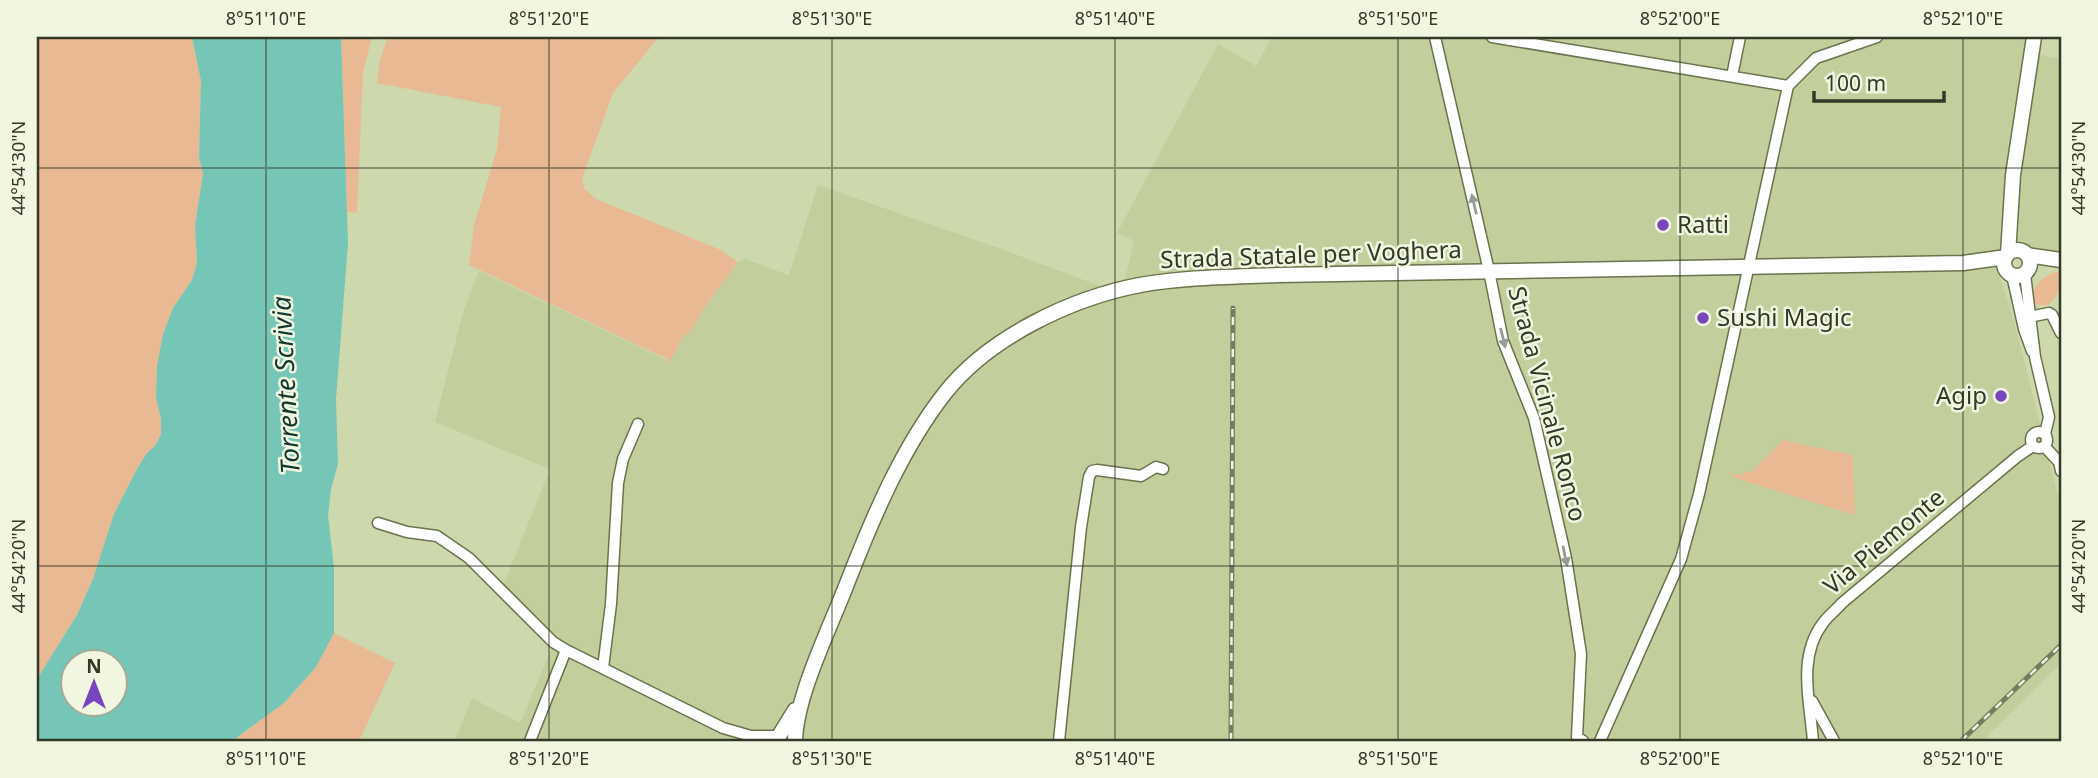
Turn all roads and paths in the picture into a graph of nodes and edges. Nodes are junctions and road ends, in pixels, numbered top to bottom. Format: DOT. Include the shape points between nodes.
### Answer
graph roads {
  1 [pos="1434,37"];
  2 [pos="1492,37"];
  3 [pos="1740,37"];
  4 [pos="1877,37"];
  5 [pos="2034,37"];
  6 [pos="1508,38"];
  7 [pos="1732,76"];
  8 [pos="1788,86"];
  9 [pos="2061,262"];
  10 [pos="2017,263"];
  11 [pos="1747,266"];
  12 [pos="1489,271"];
  13 [pos="2026,317"];
  14 [pos="2061,333"];
  15 [pos="638,424"];
  16 [pos="2039,447"];
  17 [pos="1163,469"];
  18 [pos="2061,471"];
  19 [pos="378,523"];
  20 [pos="566,650"];
  21 [pos="603,668"];
  22 [pos="1810,696"];
  23 [pos="723,728"];
  24 [pos="783,739"];
  25 [pos="530,741"];
  26 [pos="744,741"];
  27 [pos="1059,741"];
  28 [pos="1583,741"];
  29 [pos="1600,741"];
  30 [pos="1813,741"];
  31 [pos="1834,741"];
  12 -- 1 [label="street, Strada Vicinale Ronco, one-way"];
  2 -- 6 [label="street"];
  3 -- 7 [label="street"];
  4 -- 8 [label="street" via="1816,58"];
  5 -- 10 [label="main road" via="2013,175"];
  6 -- 7 [label="street"];
  7 -- 8 [label="street"];
  8 -- 11 [label="street"];
  9 -- 10 [label="main road, Strada Statale per Voghera"];
  10 -- 11 [label="main road, Strada Statale per Voghera"];
  10 -- 13 [label="street"];
  11 -- 12 [label="main road, Strada Statale per Voghera"];
  11 -- 29 [label="street" via="1681,559"];
  12 -- 24 [label="main road, Strada Statale per Voghera" via="1278,275 1153,283 1086,299 1013,336 979,359 946,392 908,452 861,548 796,724"];
  12 -- 28 [label="street, Strada Vicinale Ronco, one-way" via="1503,341 1534,418 1566,558 1581,654 1577,737"];
  13 -- 14 [label="street" via="2052,314"];
  13 -- 16 [label="street" via="2049,417 2048,440"];
  15 -- 21 [label="street" via="618,483"];
  16 -- 18 [label="street" via="2059,462"];
  16 -- 22 [label="street, Via Piemonte" via="2018,456 1822,624 1810,646 1806,670"];
  17 -- 27 [label="street" via="1140,476 1097,470 1089,477"];
  19 -- 20 [label="street" via="438,536 469,558"];
  20 -- 21 [label="street"];
  20 -- 25 [label="street"];
  21 -- 23 [label="street"];
  22 -- 30 [label="street, Via Piemonte"];
  22 -- 31 [label="street, Via Piemonte"];
  23 -- 24 [label="street"];
  23 -- 26 [label="street"];
}
